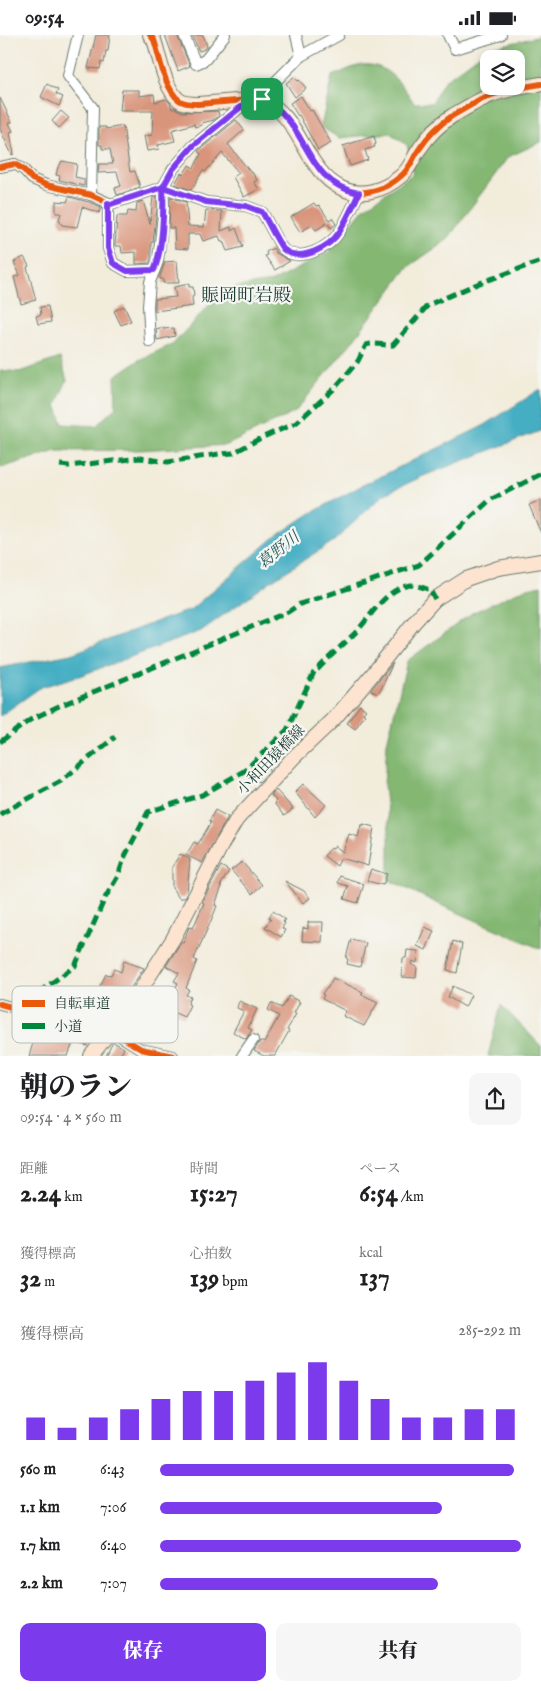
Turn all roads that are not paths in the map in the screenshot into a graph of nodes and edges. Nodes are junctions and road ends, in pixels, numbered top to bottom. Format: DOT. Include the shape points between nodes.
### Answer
graph roads {
  1 [pos="78,35"];
  2 [pos="150,35"];
  3 [pos="184,35"];
  4 [pos="225,35"];
  5 [pos="296,35"];
  6 [pos="339,35"];
  7 [pos="448,35"];
  8 [pos="499,35"];
  9 [pos="300,56"];
  10 [pos="541,84"];
  11 [pos="255,100"];
  12 [pos="0,167"];
  13 [pos="163,187"];
  14 [pos="359,193"];
  15 [pos="91,195"];
  16 [pos="108,203"];
  17 [pos="154,270"];
  18 [pos="150,342"];
  19 [pos="541,561"];
  20 [pos="143,986"];
  21 [pos="253,1041"];
  22 [pos="102,1043"];
  23 [pos="132,1043"];
  24 [pos="91,1056"];
  25 [pos="174,1056"];
  26 [pos="242,1056"];
  1 -- 15 [label="street" via="68,75 93,108"];
  2 -- 11 [label="main road" via="166,79 179,100 188,104"];
  3 -- 4 [label="street" via="196,64 199,64"];
  5 -- 9 [label="street"];
  6 -- 9 [label="street"];
  7 -- 8 [label="street" via="455,49"];
  9 -- 11 [label="street"];
  10 -- 14 [label="main road" via="490,96 451,117 419,149 402,176 386,186"];
  11 -- 13 [label="street" via="193,146 173,169"];
  11 -- 14 [label="main road" via="277,107 323,175 340,188"];
  12 -- 15 [label="street" via="15,164 32,179 46,185"];
  13 -- 14 [label="street" via="206,202 246,206 262,212 283,248 294,254 311,253 339,233"];
  13 -- 16 [label="street"];
  13 -- 17 [label="street" via="164,208 158,261"];
  15 -- 16 [label="street"];
  16 -- 17 [label="street" via="108,248 113,263 127,271"];
  17 -- 18 [label="street" via="148,306"];
  19 -- 20 [label="main road, 小和田猿橋線" via="466,579 435,599 333,720 237,819 173,939"];
  21 -- 26 [label="street"];
  22 -- 24 [label="main road, 小和田猿橋線"];
  23 -- 25 [label="street" via="142,1049"];
}
